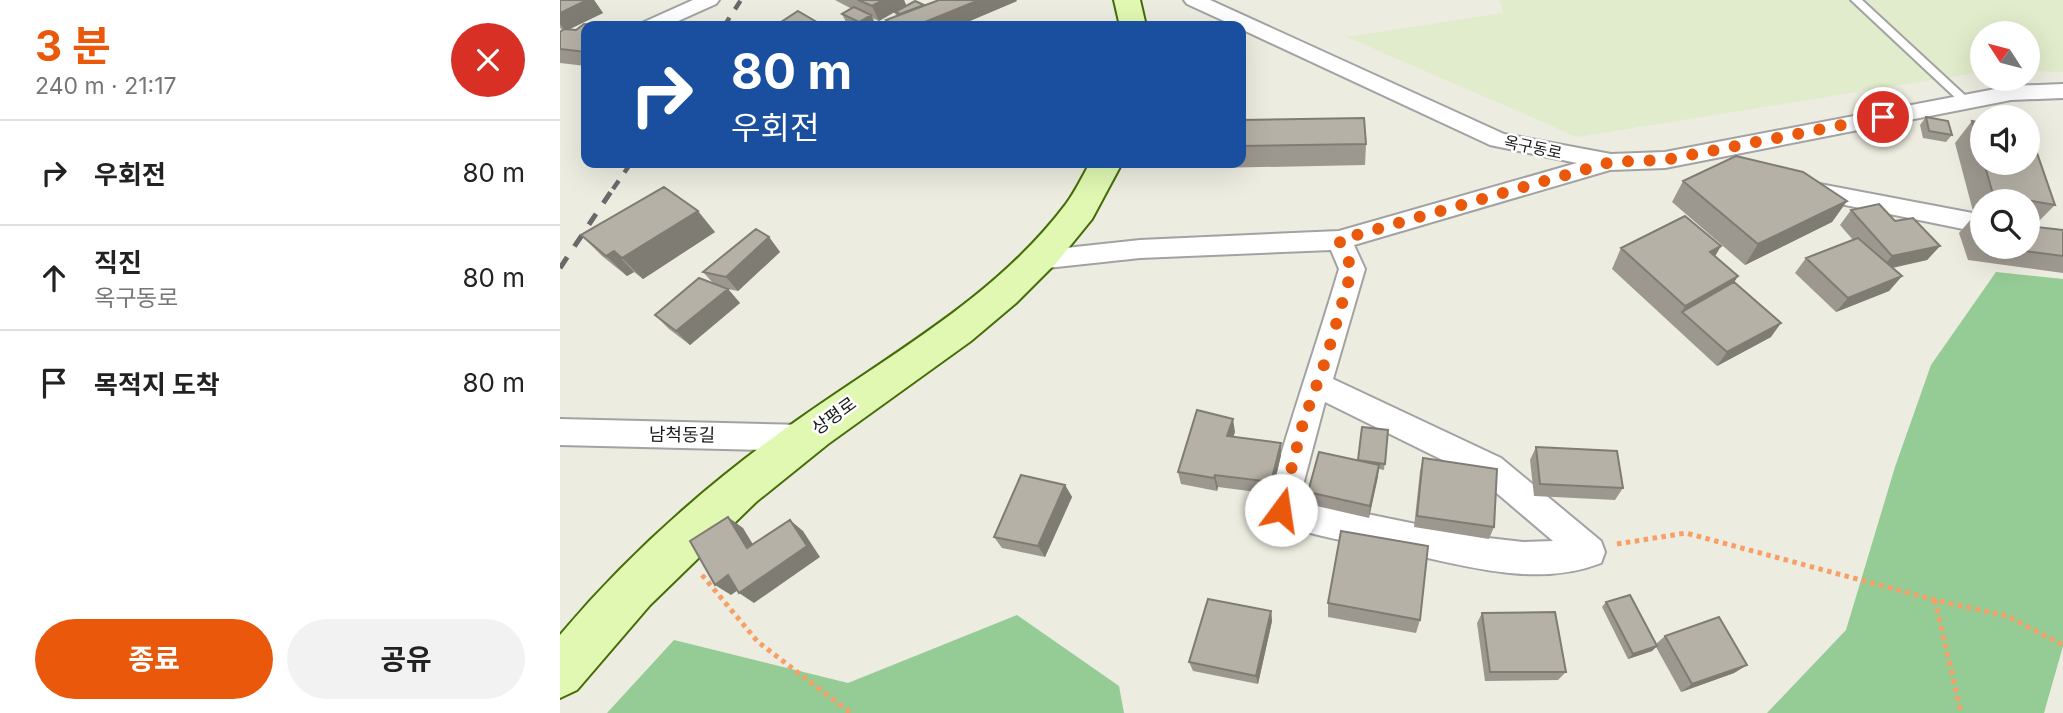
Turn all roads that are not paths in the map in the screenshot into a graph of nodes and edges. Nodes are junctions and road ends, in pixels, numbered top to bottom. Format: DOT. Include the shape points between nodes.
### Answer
graph roads {
  1 [pos="709,0"];
  2 [pos="1127,0"];
  3 [pos="1194,0"];
  4 [pos="1856,0"];
  5 [pos="662,21"];
  6 [pos="1132,21"];
  7 [pos="1240,21"];
  8 [pos="1246,24"];
  9 [pos="2063,91"];
  10 [pos="1965,101"];
  11 [pos="1665,160"];
  12 [pos="1611,162"];
  13 [pos="1104,168"];
  14 [pos="1720,171"];
  15 [pos="1775,183"];
  16 [pos="1970,221"];
  17 [pos="1339,240"];
  18 [pos="1038,261"];
  19 [pos="1317,385"];
  20 [pos="560,432"];
  21 [pos="804,438"];
  22 [pos="560,673"];
  1 -- 5 [label="street"];
  2 -- 6 [label="main road"];
  3 -- 7 [label="street, 옥구동로"];
  4 -- 10 [label="lane"];
  8 -- 12 [label="street, 옥구동로" via="1498,140"];
  9 -- 10 [label="street, 옥구동로"];
  10 -- 11 [label="street, 옥구동로"];
  11 -- 12 [label="street, 옥구동로"];
  11 -- 14 [label="street"];
  12 -- 17 [label="street"];
  13 -- 18 [label="main road, 상평로" via="1093,192"];
  15 -- 16 [label="street"];
  17 -- 18 [label="street" via="1140,249"];
  17 -- 19 [label="street" via="1352,269"];
  18 -- 21 [label="main road, 상평로" via="984,309"];
  19 -- 19 [label="street" via="1490,468 1589,552 1562,559 1488,556 1281,510"];
  20 -- 21 [label="street, 남척동길"];
  21 -- 22 [label="main road, 상평로" via="670,549 598,624"];
}
